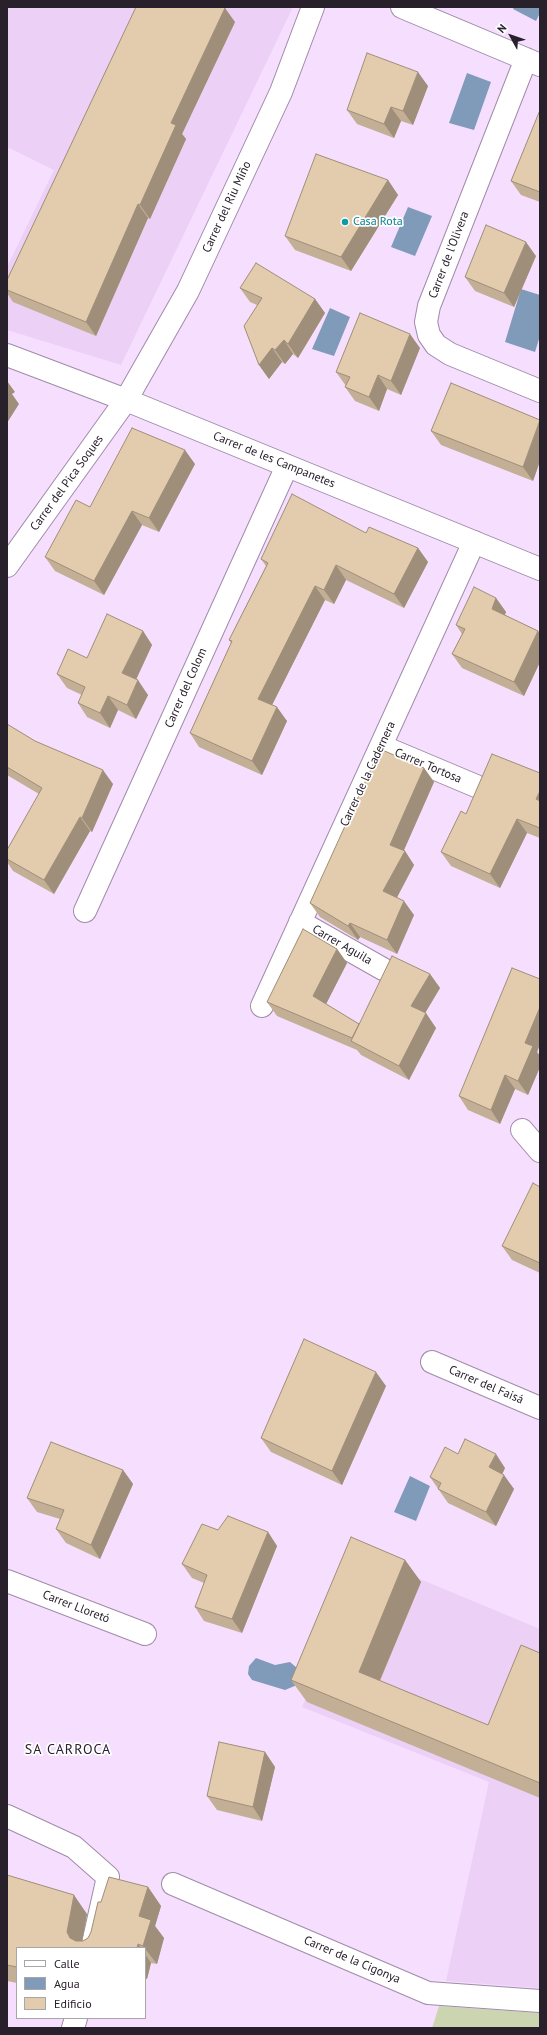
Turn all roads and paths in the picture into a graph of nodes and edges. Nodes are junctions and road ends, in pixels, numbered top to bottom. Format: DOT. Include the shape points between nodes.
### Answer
graph roads {
  1 [pos="313,7"];
  2 [pos="402,7"];
  3 [pos="533,62"];
  4 [pos="7,355"];
  5 [pos="540,392"];
  6 [pos="126,400"];
  7 [pos="287,466"];
  8 [pos="474,542"];
  9 [pos="7,566"];
  10 [pos="540,569"];
  11 [pos="381,746"];
  12 [pos="476,786"];
  13 [pos="85,911"];
  14 [pos="300,922"];
  15 [pos="383,969"];
  16 [pos="262,1006"];
  17 [pos="522,1130"];
  18 [pos="540,1151"];
  19 [pos="432,1362"];
  20 [pos="540,1408"];
  21 [pos="7,1581"];
  22 [pos="145,1634"];
  23 [pos="7,1816"];
  24 [pos="173,1884"];
  25 [pos="92,1947"];
  26 [pos="540,2002"];
  1 -- 6 [label="street, Carrer del Riu Miño" via="281,92 188,291"];
  2 -- 3 [label="street"];
  3 -- 5 [label="street, Carrer de l'Olivera" via="430,306 426,322 429,335 436,345 450,354"];
  4 -- 6 [label="street, Carrer de les Campanetes"];
  6 -- 7 [label="street, Carrer de les Campanetes"];
  6 -- 9 [label="street, Carrer del Pica Soques"];
  7 -- 8 [label="street, Carrer de les Campanetes"];
  7 -- 13 [label="street, Carrer del Colom"];
  8 -- 10 [label="street, Carrer de les Campanetes"];
  8 -- 11 [label="street, Carrer de la Cadernera"];
  11 -- 12 [label="street, Carrer Tortosa"];
  11 -- 14 [label="street, Carrer de la Cadernera"];
  14 -- 15 [label="street, Carrer Aguila"];
  14 -- 16 [label="street, Carrer de la Cadernera"];
  17 -- 18 [label="street"];
  19 -- 20 [label="street, Carrer del Faisá"];
  21 -- 22 [label="street, Carrer Lloretó"];
  23 -- 25 [label="street" via="74,1847 108,1877"];
  24 -- 26 [label="street, Carrer de la Cigonya" via="428,1992"];
}
